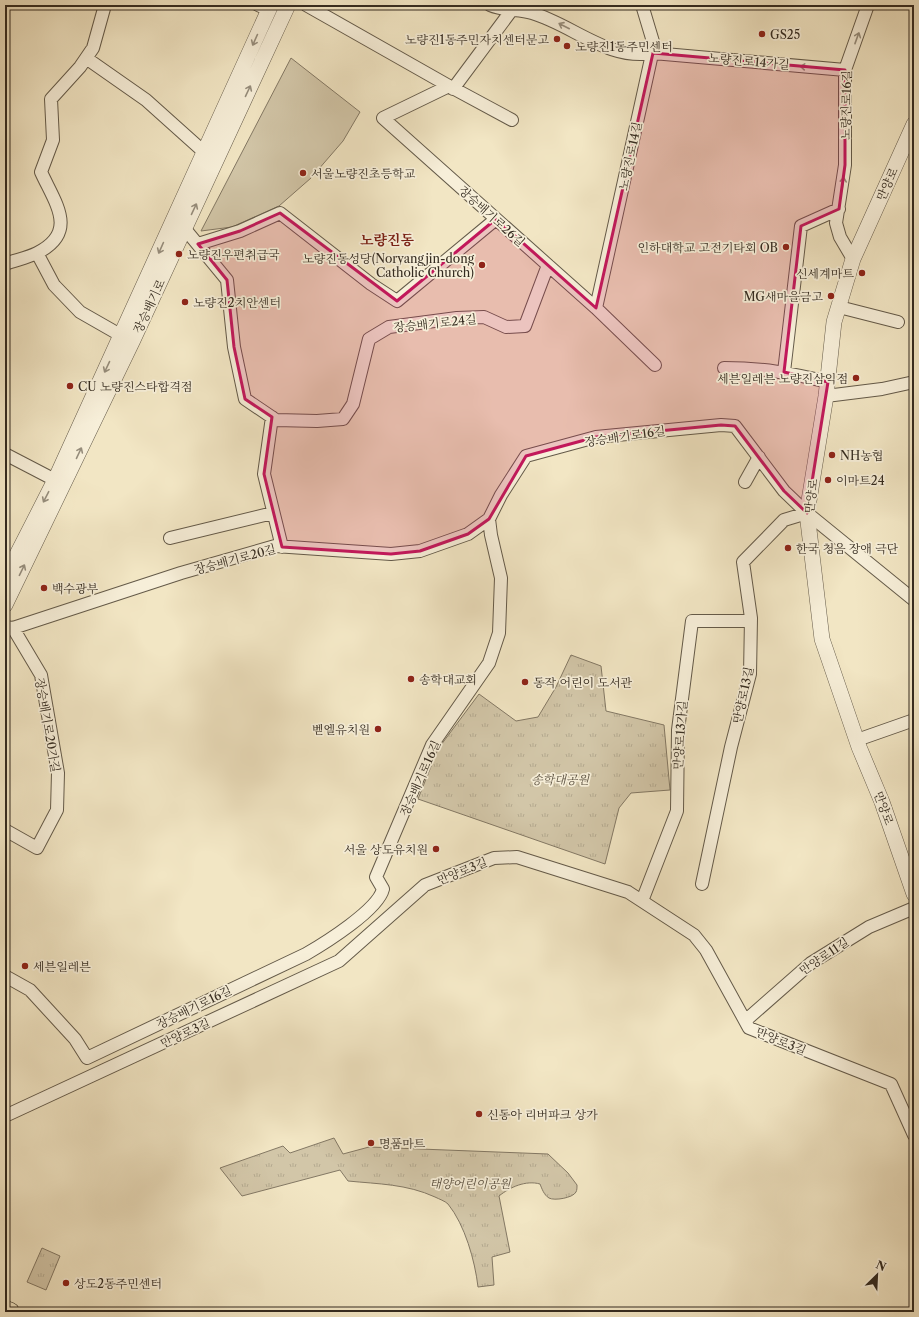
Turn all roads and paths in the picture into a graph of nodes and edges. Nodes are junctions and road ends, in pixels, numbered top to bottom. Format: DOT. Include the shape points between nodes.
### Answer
graph roads {
  1 [pos="105,5"];
  2 [pos="288,5"];
  3 [pos="306,5"];
  4 [pos="490,5"];
  5 [pos="642,5"];
  6 [pos="868,5"];
  7 [pos="266,7"];
  8 [pos="511,11"];
  9 [pos="653,52"];
  10 [pos="86,58"];
  11 [pos="845,70"];
  12 [pos="451,88"];
  13 [pos="512,120"];
  14 [pos="914,124"];
  15 [pos="909,145"];
  16 [pos="204,152"];
  17 [pos="839,210"];
  18 [pos="496,219"];
  19 [pos="185,228"];
  20 [pos="198,244"];
  21 [pos="36,253"];
  22 [pos="853,259"];
  23 [pos="5,264"];
  24 [pos="548,265"];
  25 [pos="839,307"];
  26 [pos="596,308"];
  27 [pos="898,322"];
  28 [pos="122,336"];
  29 [pos="655,365"];
  30 [pos="724,368"];
  31 [pos="784,372"];
  32 [pos="914,382"];
  33 [pos="827,389"];
  34 [pos="272,417"];
  35 [pos="5,454"];
  36 [pos="759,457"];
  37 [pos="55,480"];
  38 [pos="745,482"];
  39 [pos="273,513"];
  40 [pos="807,513"];
  41 [pos="489,519"];
  42 [pos="170,538"];
  43 [pos="282,547"];
  44 [pos="5,578"];
  45 [pos="914,600"];
  46 [pos="5,605"];
  47 [pos="751,621"];
  48 [pos="9,628"];
  49 [pos="914,720"];
  50 [pos="857,740"];
  51 [pos="5,830"];
  52 [pos="702,884"];
  53 [pos="914,894"];
  54 [pos="642,901"];
  55 [pos="914,908"];
  56 [pos="5,976"];
  57 [pos="745,1021"];
  58 [pos="5,1116"];
  59 [pos="914,1135"];
  60 [pos="5,1310"];
  61 [pos="10,1312"];
  1 -- 10 [label="street" via="93,48"];
  19 -- 2 [label="street, 장승배기로, one-way"];
  3 -- 12 [label="street"];
  4 -- 8 [label="street, 노량진로14가길"];
  5 -- 9 [label="street, 노량진로14길" via="654,45"];
  11 -- 6 [label="street, 노량진로16길, one-way"];
  7 -- 16 [label="street, 장승배기로, one-way"];
  9 -- 8 [label="street, 노량진로14가길, one-way" via="641,55 610,50 552,20 531,13"];
  8 -- 12 [label="street"];
  11 -- 9 [label="street, 노량진로14가길, one-way"];
  9 -- 26 [label="street, 노량진로14길"];
  10 -- 16 [label="street" via="146,100"];
  10 -- 21 [label="street" via="51,99 53,140 41,172 62,218 54,242"];
  17 -- 11 [label="street, 노량진로16길, one-way" via="845,165"];
  12 -- 13 [label="street"];
  12 -- 18 [label="street, 장승배기로26길" via="382,118"];
  14 -- 15 [label="street, 만양로"];
  15 -- 22 [label="street, 만양로"];
  16 -- 28 [label="street, 장승배기로, one-way"];
  17 -- 22 [label="street, 노량진로16길" via="836,223 840,237"];
  17 -- 31 [label="street" via="801,226"];
  18 -- 20 [label="street" via="397,301 371,284 280,213 240,231"];
  18 -- 24 [label="street, 장승배기로26길"];
  19 -- 20 [label="street, 장승배기로24길"];
  46 -- 19 [label="street, 장승배기로, one-way" via="62,491"];
  20 -- 34 [label="street, 장승배기로24길" via="227,280 234,347 245,399"];
  21 -- 23 [label="street"];
  21 -- 28 [label="street" via="54,285 80,312"];
  22 -- 25 [label="street, 만양로"];
  24 -- 26 [label="street, 장승배기로26길"];
  24 -- 34 [label="street, 장승배기로24길" via="525,326 506,327 484,318 457,318 389,327 370,339 352,404 343,419 276,420"];
  25 -- 27 [label="street"];
  25 -- 33 [label="street, 만양로" via="834,322"];
  26 -- 29 [label="street, 장승배기로26길"];
  28 -- 37 [label="street, 장승배기로, one-way"];
  30 -- 31 [label="street" via="757,368"];
  31 -- 33 [label="street"];
  32 -- 33 [label="street" via="882,389"];
  33 -- 40 [label="street, 만양로"];
  34 -- 39 [label="street" via="264,474"];
  35 -- 37 [label="street"];
  36 -- 38 [label="street"];
  36 -- 40 [label="street, 장승배기로16길" via="784,491"];
  36 -- 41 [label="street, 장승배기로16길" via="735,426 721,425 596,437 526,456"];
  37 -- 44 [label="street, 장승배기로, one-way"];
  39 -- 42 [label="street"];
  39 -- 43 [label="street"];
  40 -- 45 [label="street, 장승배기로16길"];
  40 -- 47 [label="street, 만양로13길" via="784,520 743,562"];
  40 -- 50 [label="street, 만양로" via="822,639"];
  41 -- 43 [label="street, 장승배기로20길" via="468,534 420,551 391,554"];
  41 -- 56 [label="street, 장승배기로16길" via="501,578 499,633 489,663 432,746 376,877 382,889 381,896 371,906 338,935 306,954 87,1058 75,1039 30,990"];
  43 -- 48 [label="street, 장승배기로20길" via="275,546 181,573"];
  47 -- 52 [label="street, 만양로13길" via="750,674 731,747"];
  47 -- 54 [label="street, 만양로13가길" via="692,621 678,730 677,811"];
  48 -- 51 [label="street, 장승배기로20가길" via="41,675 58,773 57,810 37,848"];
  49 -- 50 [label="street"];
  50 -- 53 [label="street, 만양로"];
  54 -- 57 [label="street, 만양로3길" via="694,935 706,950"];
  54 -- 58 [label="street, 만양로3길" via="628,892 517,858 494,858 425,886 339,961"];
  55 -- 57 [label="street, 만양로11길" via="868,927 811,963"];
  57 -- 59 [label="street, 만양로3길" via="749,1028 891,1084"];
  60 -- 61 [label="main road"];
}
